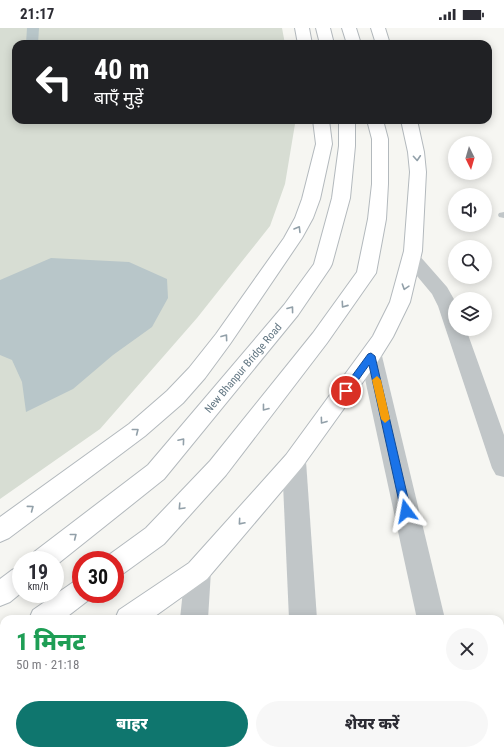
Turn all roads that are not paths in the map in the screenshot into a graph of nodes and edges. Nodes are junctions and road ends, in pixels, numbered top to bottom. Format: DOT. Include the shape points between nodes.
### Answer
graph roads {
  1 [pos="302,28"];
  2 [pos="323,28"];
  3 [pos="349,28"];
  4 [pos="378,28"];
  5 [pos="304,40"];
  6 [pos="326,40"];
  7 [pos="353,40"];
  8 [pos="382,40"];
  9 [pos="322,124"];
  10 [pos="347,124"];
  11 [pos="376,124"];
  12 [pos="410,124"];
  13 [pos="411,258"];
  14 [pos="448,306"];
  15 [pos="459,336"];
  16 [pos="371,356"];
  17 [pos="294,461"];
  18 [pos="503,462"];
  19 [pos="0,531"];
  20 [pos="55,551"];
  21 [pos="124,558"];
  22 [pos="198,571"];
  23 [pos="12,585"];
  24 [pos="0,594"];
  25 [pos="72,598"];
  26 [pos="48,615"];
  27 [pos="135,615"];
  28 [pos="194,615"];
  29 [pos="303,615"];
  30 [pos="430,615"];
  1 -- 5 [label="street"];
  2 -- 6 [label="street"];
  3 -- 7 [label="street"];
  4 -- 8 [label="street"];
  19 -- 9 [label="street, one-way" via="137,430 175,397 197,373 293,238 304,218 324,144"];
  20 -- 10 [label="street, New Bhanpur Bridge Road, one-way" via="156,472 291,310 323,264 341,198"];
  11 -- 21 [label="street, one-way" via="380,139 380,184 377,219 366,273 320,338 218,468 155,536"];
  12 -- 13 [label="street, one-way" via="418,172"];
  13 -- 14 [label="street" via="440,291"];
  13 -- 16 [label="street, one-way" via="400,302"];
  15 -- 18 [label="street"];
  16 -- 17 [label="street, one-way"];
  16 -- 30 [label="street"];
  17 -- 22 [label="street, one-way"];
  17 -- 29 [label="street"];
  22 -- 27 [label="street"];
  22 -- 28 [label="street"];
  23 -- 24 [label="street"];
  25 -- 26 [label="street"];
}
